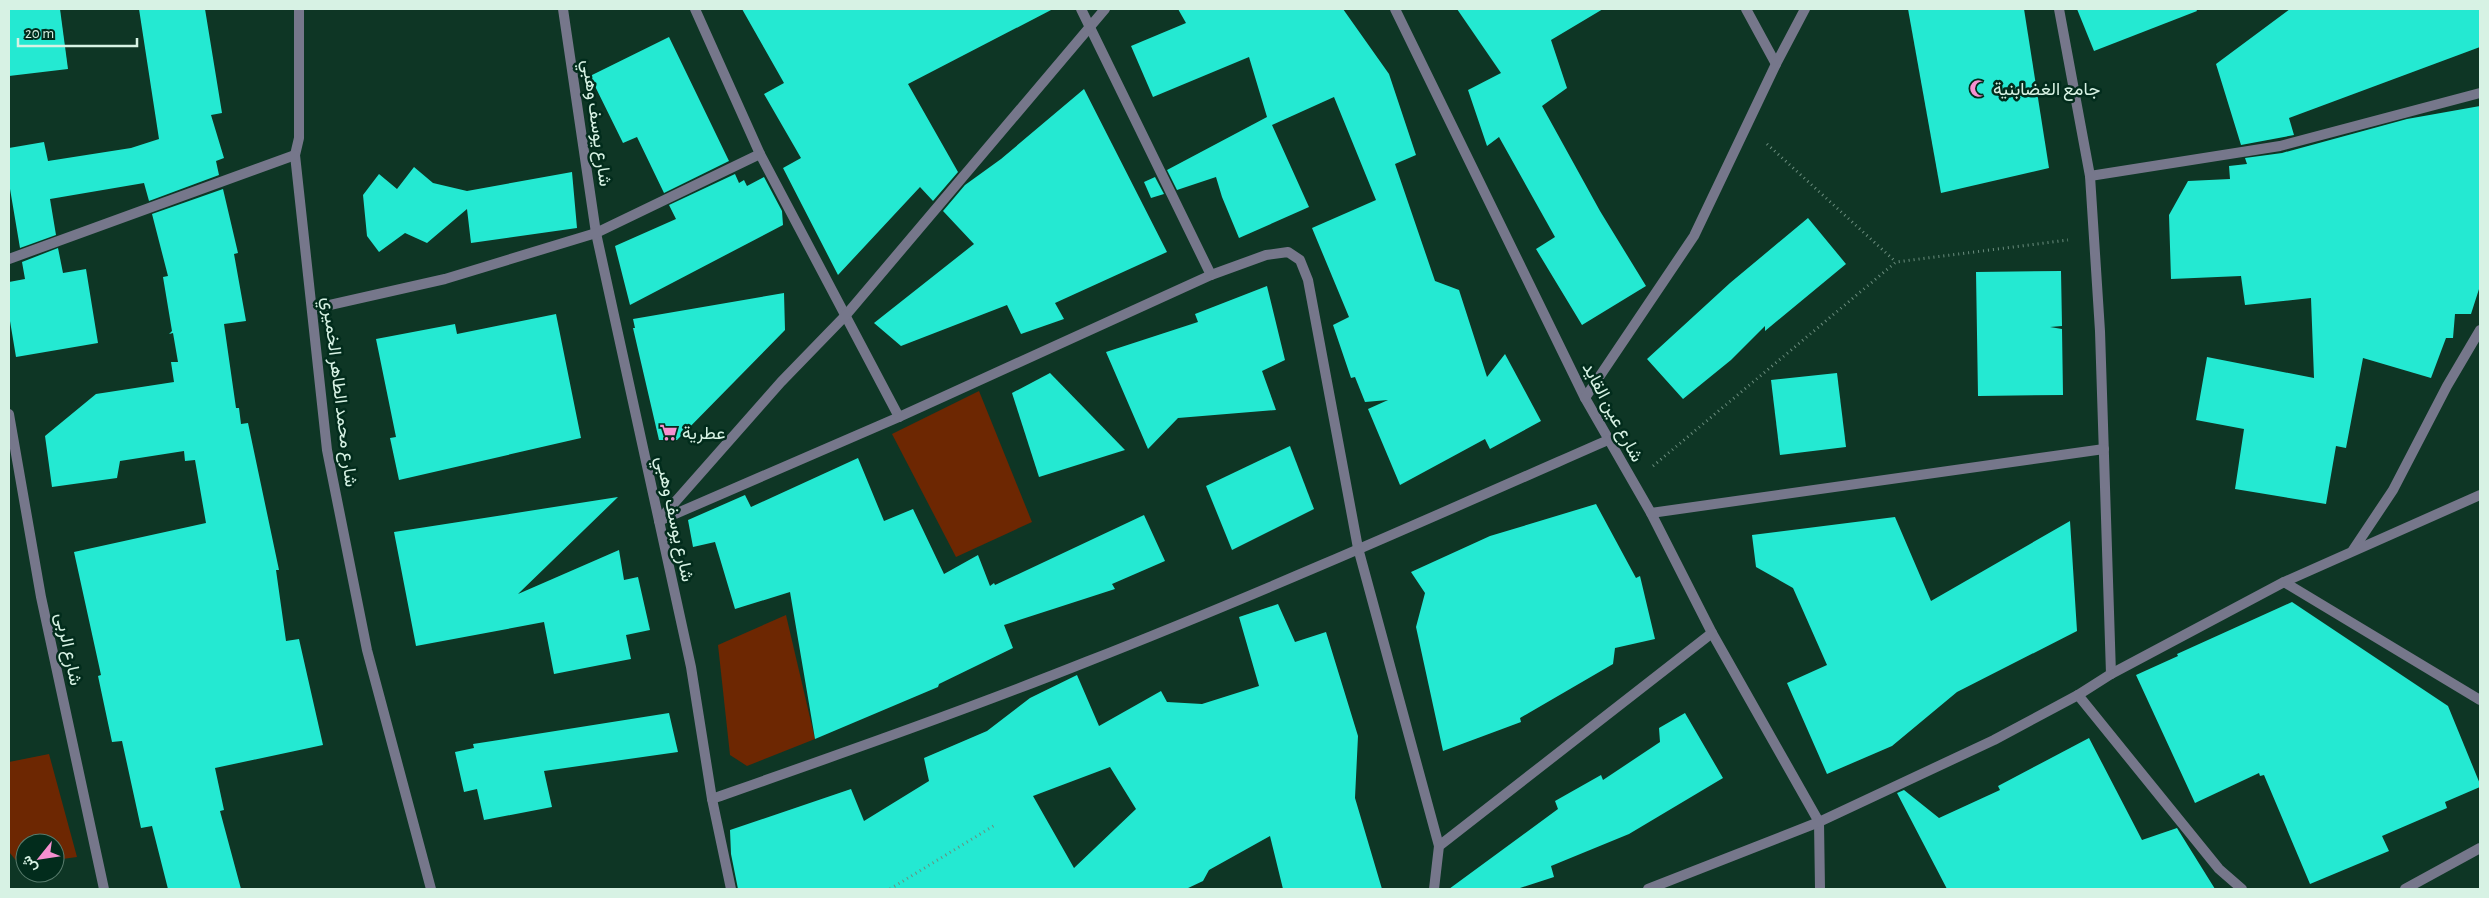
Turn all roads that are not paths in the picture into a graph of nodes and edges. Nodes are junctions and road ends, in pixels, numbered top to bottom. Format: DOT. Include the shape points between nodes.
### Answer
graph roads {
  1 [pos="299,9"];
  2 [pos="563,9"];
  3 [pos="694,9"];
  4 [pos="1081,9"];
  5 [pos="1105,9"];
  6 [pos="1395,9"];
  7 [pos="1746,9"];
  8 [pos="1805,9"];
  9 [pos="2059,9"];
  10 [pos="1090,26"];
  11 [pos="1776,64"];
  12 [pos="2480,93"];
  13 [pos="760,154"];
  14 [pos="295,155"];
  15 [pos="2090,176"];
  16 [pos="596,233"];
  17 [pos="9,259"];
  18 [pos="1211,275"];
  19 [pos="312,309"];
  20 [pos="846,315"];
  21 [pos="2480,330"];
  22 [pos="1585,398"];
  23 [pos="9,414"];
  24 [pos="899,417"];
  25 [pos="1608,440"];
  26 [pos="2104,449"];
  27 [pos="2480,494"];
  28 [pos="1651,514"];
  29 [pos="659,521"];
  30 [pos="1358,548"];
  31 [pos="2353,551"];
  32 [pos="2284,582"];
  33 [pos="1712,633"];
  34 [pos="2111,674"];
  35 [pos="2078,695"];
  36 [pos="2480,700"];
  37 [pos="712,799"];
  38 [pos="1819,822"];
  39 [pos="1439,846"];
  40 [pos="2480,848"];
  41 [pos="104,889"];
  42 [pos="431,889"];
  43 [pos="731,889"];
  44 [pos="1434,889"];
  45 [pos="1648,889"];
  46 [pos="1820,889"];
  47 [pos="2242,889"];
  48 [pos="2404,889"];
  1 -- 14 [label="street, شارع محمد الطاهر الخميري" via="299,138"];
  2 -- 16 [label="street, شارع يوسف وهبي"];
  3 -- 13 [label="street"];
  4 -- 10 [label="street"];
  5 -- 10 [label="street"];
  6 -- 22 [label="street, شارع عين القايد"];
  7 -- 11 [label="street"];
  8 -- 11 [label="street"];
  9 -- 15 [label="street"];
  10 -- 18 [label="street"];
  10 -- 20 [label="street"];
  11 -- 22 [label="street" via="1694,236"];
  12 -- 15 [label="street" via="2280,146"];
  13 -- 16 [label="street"];
  13 -- 20 [label="street"];
  14 -- 17 [label="street"];
  14 -- 19 [label="street, شارع محمد الطاهر الخميري"];
  15 -- 26 [label="street"];
  16 -- 19 [label="street" via="445,279"];
  16 -- 29 [label="street, شارع يوسف وهبي"];
  18 -- 24 [label="street"];
  18 -- 30 [label="street" via="1266,255 1288,252 1300,260 1308,280"];
  19 -- 42 [label="street, شارع محمد الطاهر الخميري" via="327,450 366,641"];
  20 -- 24 [label="street"];
  20 -- 29 [label="street" via="781,382"];
  21 -- 31 [label="street" via="2393,490"];
  22 -- 25 [label="street, شارع عين القايد"];
  23 -- 41 [label="street, شارع الربى" via="41,597"];
  24 -- 29 [label="street"];
  25 -- 28 [label="street, شارع عين القايد"];
  25 -- 30 [label="street"];
  26 -- 28 [label="street"];
  26 -- 34 [label="street"];
  27 -- 31 [label="street"];
  28 -- 33 [label="street, شارع عين القايد"];
  29 -- 37 [label="street, شارع يوسف وهبي" via="691,667"];
  30 -- 37 [label="street" via="1077,666"];
  30 -- 39 [label="street"];
  31 -- 32 [label="street"];
  32 -- 34 [label="street"];
  32 -- 36 [label="street"];
  33 -- 38 [label="street, شارع عين القايد"];
  33 -- 39 [label="street"];
  34 -- 35 [label="street"];
  35 -- 38 [label="street" via="1994,740"];
  35 -- 47 [label="street" via="2219,869"];
  37 -- 43 [label="street, شارع يوسف وهبي"];
  38 -- 45 [label="street"];
  38 -- 46 [label="street"];
  39 -- 44 [label="street"];
  40 -- 48 [label="street"];
}
